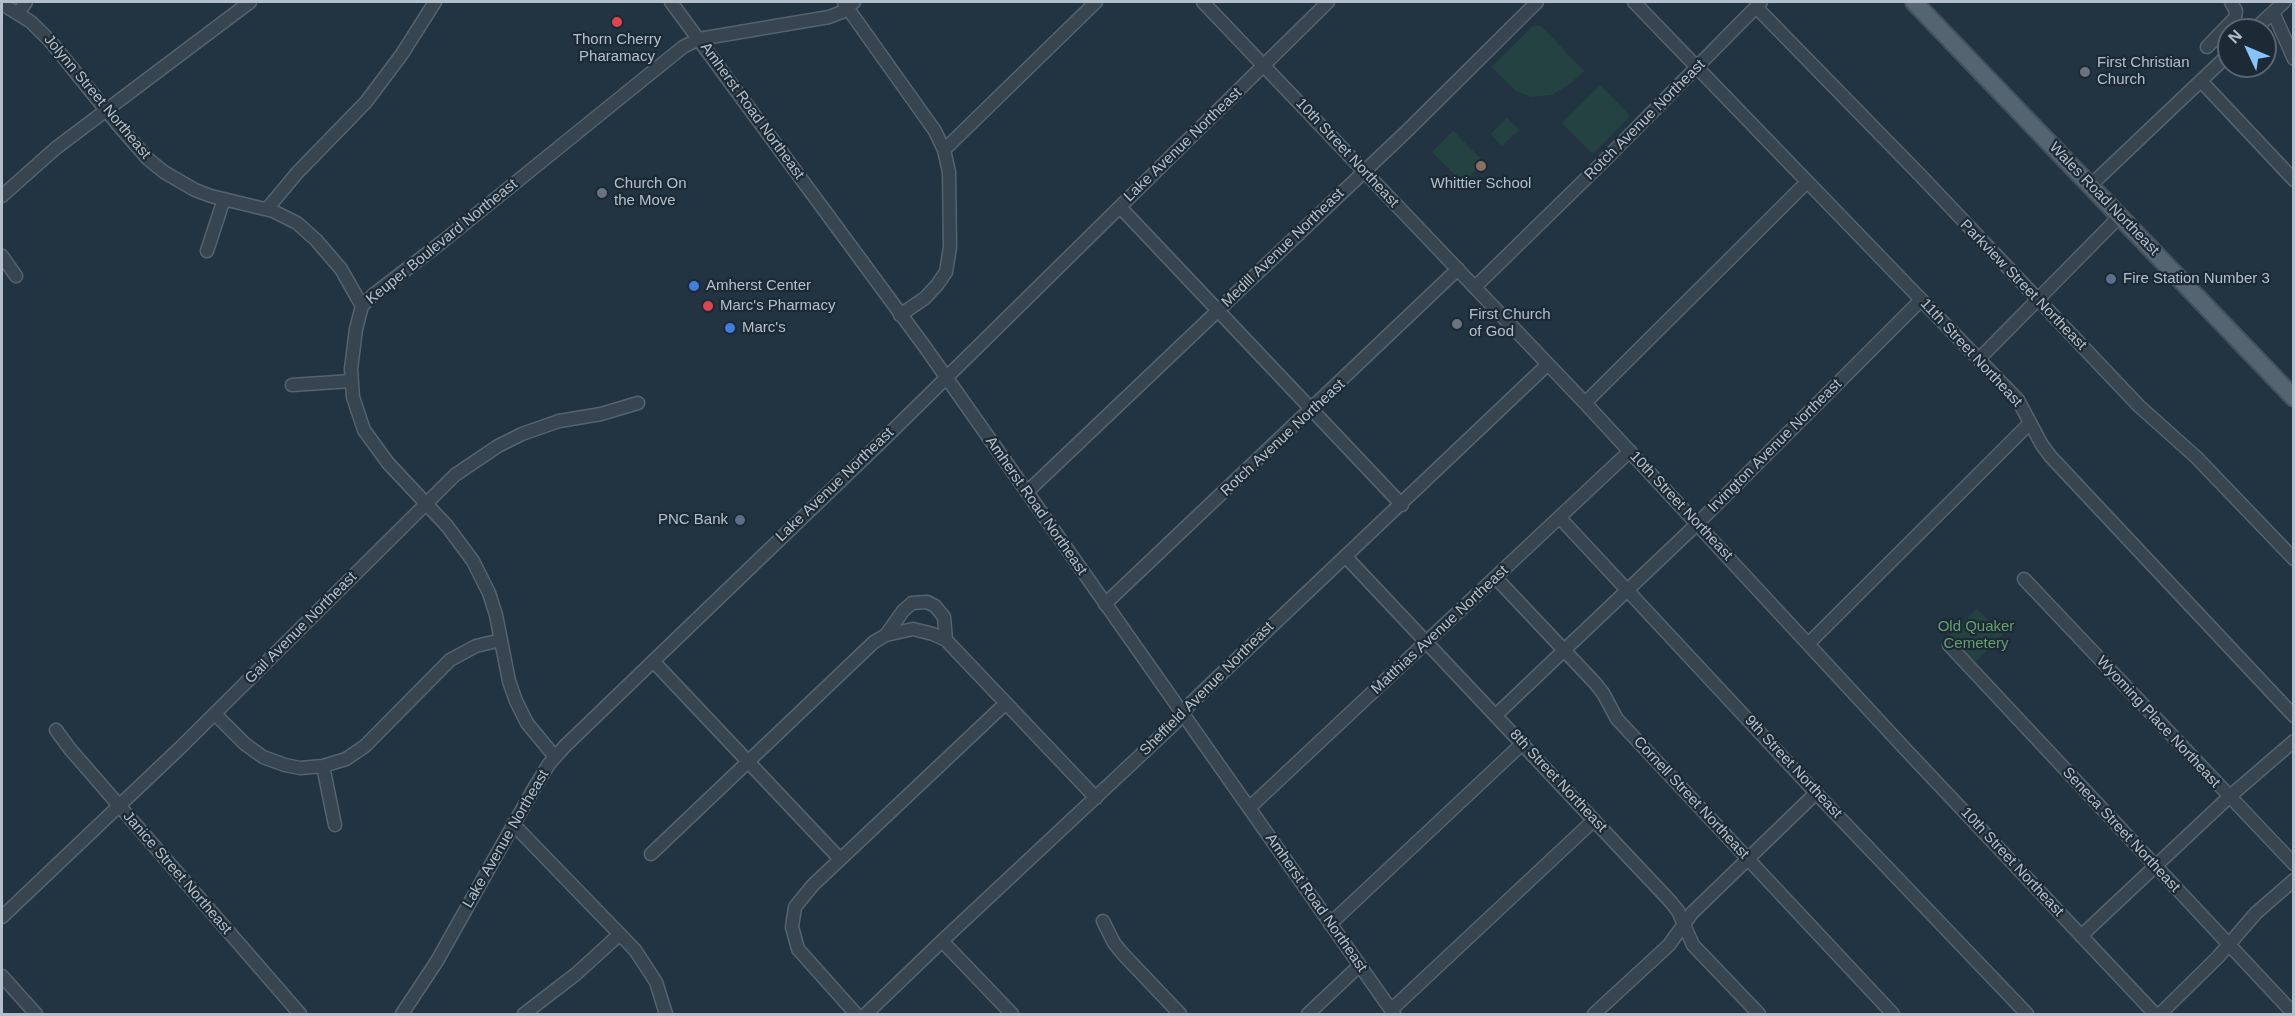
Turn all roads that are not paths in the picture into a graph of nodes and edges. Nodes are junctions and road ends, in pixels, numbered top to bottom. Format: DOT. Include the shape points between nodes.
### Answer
graph roads {
  1 [pos="26,2"];
  2 [pos="250,2"];
  3 [pos="435,2"];
  4 [pos="671,2"];
  5 [pos="1096,2"];
  6 [pos="1203,2"];
  7 [pos="1328,2"];
  8 [pos="1537,2"];
  9 [pos="1634,2"];
  10 [pos="1914,2"];
  11 [pos="2232,2"];
  12 [pos="2284,2"];
  13 [pos="2,4"];
  14 [pos="848,4"];
  15 [pos="1759,4"];
  16 [pos="2273,12"];
  17 [pos="18,13"];
  18 [pos="2267,18"];
  19 [pos="699,39"];
  20 [pos="2207,47"];
  21 [pos="2294,59"];
  22 [pos="1264,65"];
  23 [pos="2217,66"];
  24 [pos="1697,67"];
  25 [pos="2201,81"];
  26 [pos="107,110"];
  27 [pos="944,150"];
  28 [pos="1364,171"];
  29 [pos="2294,180"];
  30 [pos="1807,182"];
  31 [pos="2091,185"];
  32 [pos="2,196"];
  33 [pos="224,199"];
  34 [pos="1120,207"];
  35 [pos="267,209"];
  36 [pos="2120,216"];
  37 [pos="207,251"];
  38 [pos="2,256"];
  39 [pos="1458,269"];
  40 [pos="16,276"];
  41 [pos="1475,287"];
  42 [pos="1922,300"];
  43 [pos="2038,300"];
  44 [pos="362,306"];
  45 [pos="1219,311"];
  46 [pos="900,315"];
  47 [pos="1979,359"];
  48 [pos="1548,364"];
  49 [pos="946,378"];
  50 [pos="351,381"];
  51 [pos="292,385"];
  52 [pos="2294,398"];
  53 [pos="1585,402"];
  54 [pos="639,403"];
  55 [pos="1312,410"];
  56 [pos="2030,423"];
  57 [pos="1630,451"];
  58 [pos="1026,492"];
  59 [pos="426,502"];
  60 [pos="1402,505"];
  61 [pos="1560,518"];
  62 [pos="1698,523"];
  63 [pos="1347,556"];
  64 [pos="2294,559"];
  65 [pos="1496,578"];
  66 [pos="2024,579"];
  67 [pos="1628,591"];
  68 [pos="1106,604"];
  69 [pos="886,634"];
  70 [pos="501,640"];
  71 [pos="946,640"];
  72 [pos="1427,642"];
  73 [pos="1809,643"];
  74 [pos="1949,645"];
  75 [pos="1564,651"];
  76 [pos="653,661"];
  77 [pos="1006,703"];
  78 [pos="215,714"];
  79 [pos="1183,714"];
  80 [pos="1496,715"];
  81 [pos="2294,716"];
  82 [pos="56,730"];
  83 [pos="2294,741"];
  84 [pos="1523,743"];
  85 [pos="555,757"];
  86 [pos="748,761"];
  87 [pos="323,766"];
  88 [pos="1816,793"];
  89 [pos="2229,797"];
  90 [pos="1096,798"];
  91 [pos="119,806"];
  92 [pos="1249,808"];
  93 [pos="1594,820"];
  94 [pos="513,824"];
  95 [pos="334,825"];
  96 [pos="651,854"];
  97 [pos="840,858"];
  98 [pos="1748,859"];
  99 [pos="2294,864"];
  100 [pos="2155,866"];
  101 [pos="2294,879"];
  102 [pos="2,916"];
  103 [pos="1103,921"];
  104 [pos="1330,924"];
  105 [pos="1683,924"];
  106 [pos="620,934"];
  107 [pos="2081,936"];
  108 [pos="942,941"];
  109 [pos="2228,944"];
  110 [pos="1359,966"];
  111 [pos="2,976"];
  112 [pos="1392,1012"];
  113 [pos="36,1014"];
  114 [pos="300,1014"];
  115 [pos="402,1014"];
  116 [pos="524,1014"];
  117 [pos="666,1014"];
  118 [pos="856,1014"];
  119 [pos="866,1014"];
  120 [pos="1012,1014"];
  121 [pos="1180,1014"];
  122 [pos="1308,1014"];
  123 [pos="1594,1014"];
  124 [pos="1759,1014"];
  125 [pos="1893,1014"];
  126 [pos="2027,1014"];
  127 [pos="2155,1014"];
  128 [pos="2160,1014"];
  129 [pos="2294,1014"];
  1 -- 17 [label="street"];
  2 -- 26 [label="street"];
  3 -- 35 [label="street" via="366,102"];
  4 -- 19 [label="street, Amherst Road Northeast"];
  5 -- 27 [label="street"];
  6 -- 22 [label="street, 10th Street Northeast"];
  7 -- 22 [label="street, Lake Avenue Northeast"];
  8 -- 28 [label="street, Medill Avenue Northeast"];
  9 -- 24 [label="street, 11th Street Northeast"];
  10 -- 31 [label="main road, Wales Road Northeast"];
  11 -- 20 [label="street" via="2235,18"];
  12 -- 16 [label="street"];
  13 -- 17 [label="street, Jolynn Street Northeast"];
  14 -- 19 [label="street" via="829,17"];
  14 -- 27 [label="street" via="928,120"];
  15 -- 24 [label="street, Rotch Avenue Northeast"];
  15 -- 43 [label="street, Parkview Street Northeast"];
  16 -- 18 [label="street"];
  16 -- 21 [label="street"];
  17 -- 26 [label="street, Jolynn Street Northeast" via="51,42"];
  19 -- 44 [label="street, Keuper Boulevard Northeast" via="639,81"];
  19 -- 46 [label="street, Amherst Road Northeast"];
  22 -- 28 [label="street, 10th Street Northeast"];
  22 -- 34 [label="street, Lake Avenue Northeast"];
  23 -- 25 [label="street"];
  24 -- 30 [label="street, 11th Street Northeast"];
  24 -- 41 [label="street, Rotch Avenue Northeast"];
  25 -- 29 [label="street"];
  25 -- 31 [label="street"];
  26 -- 32 [label="street"];
  26 -- 33 [label="street, Jolynn Street Northeast" via="136,146 164,172 195,190"];
  27 -- 46 [label="street" via="949,172 950,248 946,272 925,298"];
  28 -- 39 [label="street, 10th Street Northeast"];
  28 -- 45 [label="street, Medill Avenue Northeast"];
  30 -- 42 [label="street, 11th Street Northeast"];
  30 -- 53 [label="street"];
  31 -- 36 [label="main road, Wales Road Northeast"];
  33 -- 35 [label="street, Jolynn Street Northeast"];
  33 -- 37 [label="street"];
  34 -- 45 [label="street"];
  34 -- 49 [label="street, Lake Avenue Northeast"];
  35 -- 44 [label="street, Jolynn Street Northeast" via="297,223 316,240 340,269"];
  36 -- 43 [label="street"];
  36 -- 52 [label="main road, Wales Road Northeast"];
  38 -- 40 [label="street"];
  39 -- 41 [label="street, 10th Street Northeast"];
  39 -- 55 [label="street, Rotch Avenue Northeast"];
  41 -- 48 [label="street, 10th Street Northeast"];
  42 -- 47 [label="street, 11th Street Northeast"];
  42 -- 62 [label="street, Irvington Avenue Northeast"];
  43 -- 47 [label="street"];
  43 -- 64 [label="street, Parkview Street Northeast"];
  44 -- 50 [label="street, Keuper Boulevard Northeast"];
  45 -- 55 [label="street"];
  45 -- 58 [label="street, Medill Avenue Northeast"];
  46 -- 49 [label="street, Amherst Road Northeast"];
  47 -- 56 [label="street, 11th Street Northeast" via="2018,400"];
  48 -- 53 [label="street, 10th Street Northeast"];
  48 -- 60 [label="street, Sheffield Avenue Northeast"];
  49 -- 58 [label="street, Amherst Road Northeast"];
  49 -- 76 [label="street, Lake Avenue Northeast"];
  50 -- 51 [label="street"];
  50 -- 59 [label="street, Keuper Boulevard Northeast" via="364,430 388,463"];
  53 -- 57 [label="street, 10th Street Northeast"];
  54 -- 59 [label="street, Gail Avenue Northeast" via="559,421 522,434 473,461"];
  55 -- 60 [label="street"];
  55 -- 68 [label="street, Rotch Avenue Northeast"];
  56 -- 73 [label="street"];
  56 -- 81 [label="street, 11th Street Northeast" via="2051,457"];
  57 -- 61 [label="street, Matthias Avenue Northeast"];
  57 -- 62 [label="street, 10th Street Northeast"];
  58 -- 68 [label="street, Amherst Road Northeast"];
  59 -- 70 [label="street, Keuper Boulevard Northeast" via="482,576"];
  59 -- 78 [label="street, Gail Avenue Northeast"];
  60 -- 63 [label="street, Sheffield Avenue Northeast"];
  61 -- 65 [label="street, Matthias Avenue Northeast"];
  61 -- 67 [label="street, 9th Street Northeast"];
  62 -- 67 [label="street, Irvington Avenue Northeast"];
  62 -- 73 [label="street, 10th Street Northeast"];
  63 -- 72 [label="street, 8th Street Northeast"];
  63 -- 79 [label="street, Sheffield Avenue Northeast"];
  65 -- 72 [label="street, Matthias Avenue Northeast"];
  65 -- 75 [label="street, Cornell Street Northeast"];
  66 -- 89 [label="street, Wyoming Place Northeast"];
  67 -- 75 [label="street, Irvington Avenue Northeast"];
  67 -- 88 [label="street, 9th Street Northeast"];
  68 -- 79 [label="street, Amherst Road Northeast"];
  69 -- 71 [label="street" via="913,629"];
  69 -- 71 [label="street" via="907,607 922,602 941,612"];
  69 -- 86 [label="street"];
  70 -- 85 [label="street, Keuper Boulevard Northeast" via="520,711"];
  70 -- 87 [label="street" via="476,646 450,660 365,746 346,759"];
  71 -- 77 [label="street"];
  72 -- 80 [label="street, 8th Street Northeast"];
  72 -- 92 [label="street, Matthias Avenue Northeast"];
  73 -- 107 [label="street, 10th Street Northeast"];
  74 -- 100 [label="street, Seneca Street Northeast"];
  75 -- 80 [label="street, Irvington Avenue Northeast"];
  75 -- 98 [label="street, Cornell Street Northeast" via="1603,693 1617,719"];
  76 -- 85 [label="street, Lake Avenue Northeast"];
  76 -- 86 [label="street"];
  77 -- 90 [label="street"];
  77 -- 97 [label="street"];
  78 -- 87 [label="street" via="263,757 300,768"];
  78 -- 91 [label="street, Gail Avenue Northeast"];
  79 -- 90 [label="street, Sheffield Avenue Northeast"];
  79 -- 92 [label="street, Amherst Road Northeast"];
  80 -- 84 [label="street, 8th Street Northeast"];
  82 -- 91 [label="street, Janice Street Northeast"];
  83 -- 89 [label="street"];
  84 -- 93 [label="street, 8th Street Northeast"];
  84 -- 104 [label="street"];
  85 -- 94 [label="street, Lake Avenue Northeast"];
  86 -- 96 [label="street"];
  86 -- 97 [label="street"];
  87 -- 95 [label="street"];
  88 -- 98 [label="street"];
  88 -- 126 [label="street, 9th Street Northeast"];
  89 -- 99 [label="street, Wyoming Place Northeast"];
  89 -- 100 [label="street"];
  90 -- 108 [label="street, Sheffield Avenue Northeast"];
  91 -- 102 [label="street, Gail Avenue Northeast"];
  91 -- 114 [label="street, Janice Street Northeast"];
  92 -- 104 [label="street, Amherst Road Northeast"];
  93 -- 105 [label="street, 8th Street Northeast" via="1670,901"];
  93 -- 112 [label="street"];
  94 -- 106 [label="street"];
  94 -- 115 [label="street, Lake Avenue Northeast" via="437,961"];
  97 -- 118 [label="street" via="801,897 792,927 795,942 806,960"];
  98 -- 105 [label="street"];
  98 -- 125 [label="street, Cornell Street Northeast"];
  100 -- 107 [label="street"];
  100 -- 109 [label="street, Seneca Street Northeast"];
  101 -- 109 [label="street"];
  103 -- 121 [label="street" via="1123,954"];
  104 -- 110 [label="street, Amherst Road Northeast"];
  105 -- 123 [label="street" via="1669,945"];
  105 -- 124 [label="street, 8th Street Northeast" via="1693,945"];
  106 -- 116 [label="street"];
  106 -- 117 [label="street" via="650,972"];
  107 -- 127 [label="street, 10th Street Northeast"];
  108 -- 119 [label="street, Sheffield Avenue Northeast"];
  108 -- 120 [label="street"];
  109 -- 128 [label="street"];
  109 -- 129 [label="street, Seneca Street Northeast"];
  110 -- 112 [label="street, Amherst Road Northeast"];
  110 -- 122 [label="street"];
  111 -- 113 [label="street"];
}
